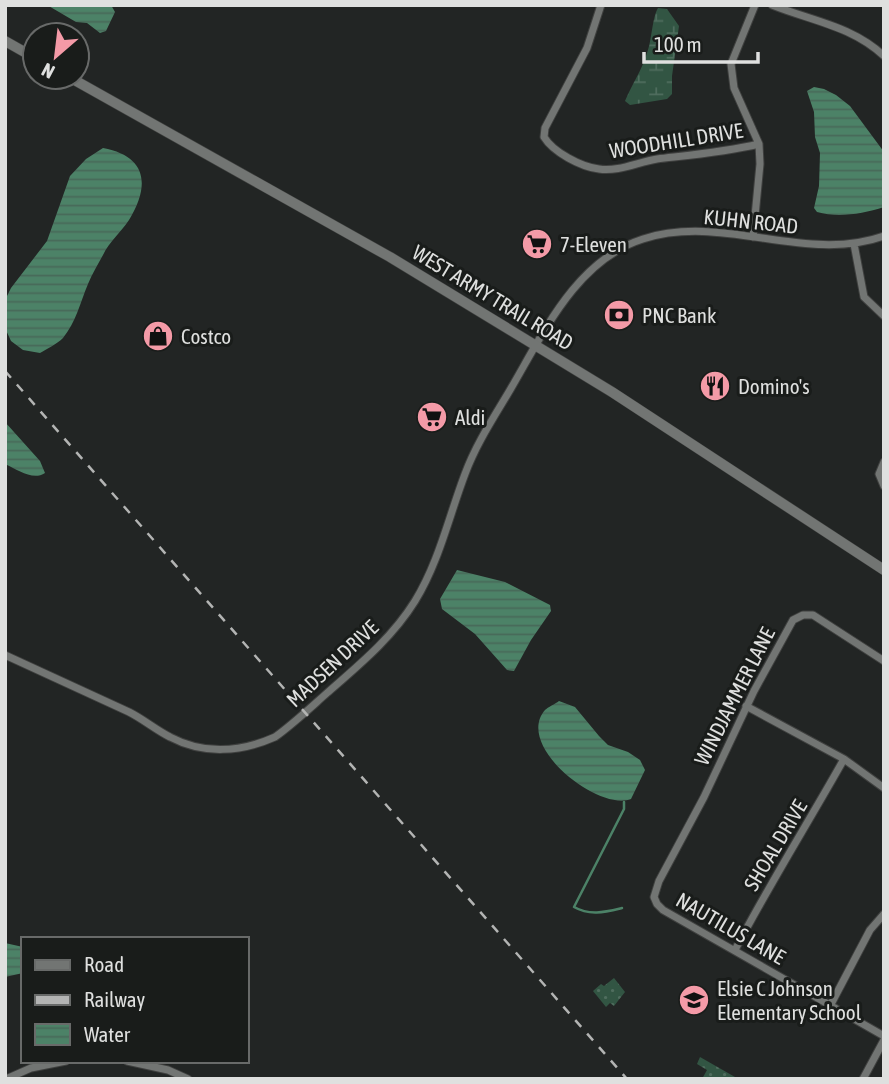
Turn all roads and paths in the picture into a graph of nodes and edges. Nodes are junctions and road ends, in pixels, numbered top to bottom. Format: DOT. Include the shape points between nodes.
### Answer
graph roads {
  1 [pos="601,5"];
  2 [pos="755,5"];
  3 [pos="772,5"];
  4 [pos="5,41"];
  5 [pos="21,50"];
  6 [pos="884,56"];
  7 [pos="91,89"];
  8 [pos="759,144"];
  9 [pos="884,236"];
  10 [pos="753,237"];
  11 [pos="854,244"];
  12 [pos="884,316"];
  13 [pos="536,346"];
  14 [pos="884,462"];
  15 [pos="882,482"];
  16 [pos="884,570"];
  17 [pos="5,655"];
  18 [pos="884,661"];
  19 [pos="746,706"];
  20 [pos="844,759"];
  21 [pos="884,788"];
  22 [pos="678,843"];
  23 [pos="882,918"];
  24 [pos="735,950"];
  25 [pos="830,1006"];
  26 [pos="884,1038"];
  27 [pos="56,1063"];
  28 [pos="136,1063"];
  29 [pos="6,1079"];
  30 [pos="188,1079"];
  31 [pos="863,1079"];
  1 -- 8 [label="street, WOODHILL DRIVE" via="587,48 545,128 549,146 586,165 607,169"];
  2 -- 8 [label="street" via="731,64 734,88"];
  3 -- 6 [label="street" via="849,31"];
  4 -- 5 [label="main road"];
  7 -- 13 [label="main road, WEST ARMY TRAIL ROAD" via="390,257"];
  8 -- 10 [label="street"];
  9 -- 11 [label="street, KUHN ROAD"];
  10 -- 11 [label="street, KUHN ROAD" via="807,245"];
  10 -- 13 [label="street, KUHN ROAD" via="718,230 680,232 643,239 617,251 581,280"];
  11 -- 12 [label="street" via="864,297"];
  13 -- 16 [label="main road, WEST ARMY TRAIL ROAD"];
  13 -- 17 [label="street, MADSEN DRIVE" via="470,463 430,571 407,614 360,664 275,737 238,750 192,747 135,715"];
  14 -- 15 [label="street"];
  18 -- 19 [label="street, WINDJAMMER LANE" via="819,618 803,615 790,624"];
  19 -- 20 [label="street"];
  19 -- 22 [label="street, WINDJAMMER LANE"];
  20 -- 21 [label="street"];
  20 -- 24 [label="street, SHOAL DRIVE"];
  22 -- 24 [label="street, NAUTILUS LANE" via="656,888 657,904"];
  23 -- 25 [label="street" via="870,930"];
  24 -- 25 [label="street, NAUTILUS LANE"];
  25 -- 26 [label="street, NAUTILUS LANE"];
  26 -- 31 [label="street"];
  27 -- 29 [label="street"];
  28 -- 30 [label="street"];
}
